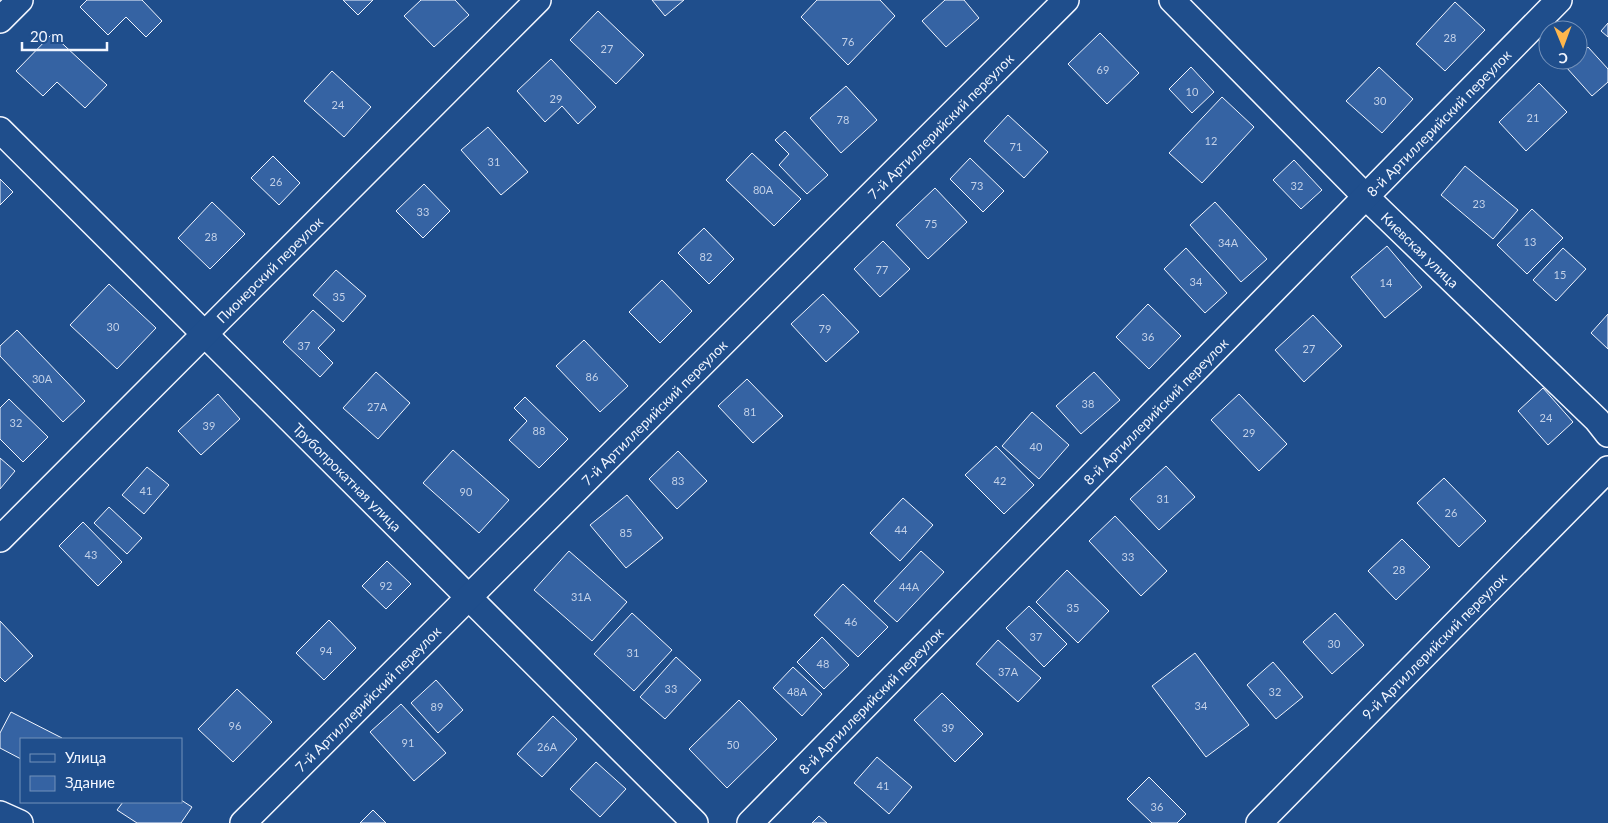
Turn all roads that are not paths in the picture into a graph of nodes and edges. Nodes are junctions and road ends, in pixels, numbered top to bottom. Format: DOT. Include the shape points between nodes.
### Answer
graph roads {
  1 [pos="20,0"];
  2 [pos="538,0"];
  3 [pos="1066,0"];
  4 [pos="1172,0"];
  5 [pos="1559,0"];
  6 [pos="0,20"];
  7 [pos="0,130"];
  8 [pos="1366,197"];
  9 [pos="204,334"];
  10 [pos="1608,434"];
  11 [pos="1608,469"];
  12 [pos="0,539"];
  13 [pos="469,597"];
  14 [pos="0,814"];
  15 [pos="20,823"];
  16 [pos="243,823"];
  17 [pos="695,823"];
  18 [pos="750,823"];
  19 [pos="1259,823"];
  1 -- 6 [label="street"];
  2 -- 9 [label="street, Пионерский переулок"];
  3 -- 13 [label="street, 7-й Артиллерийский переулок"];
  4 -- 8 [label="street, Киевская улица"];
  5 -- 8 [label="street, 8-й Артиллерийский переулок"];
  7 -- 9 [label="street, Трубопрокатная улица"];
  8 -- 10 [label="street, Киевская улица"];
  8 -- 18 [label="street, 8-й Артиллерийский переулок"];
  9 -- 12 [label="street, Пионерский переулок"];
  9 -- 13 [label="street, Трубопрокатная улица"];
  11 -- 19 [label="street, 9-й Артиллерийский переулок"];
  13 -- 16 [label="street, 7-й Артиллерийский переулок"];
  13 -- 17 [label="street, Трубопрокатная улица"];
  14 -- 15 [label="street"];
}
